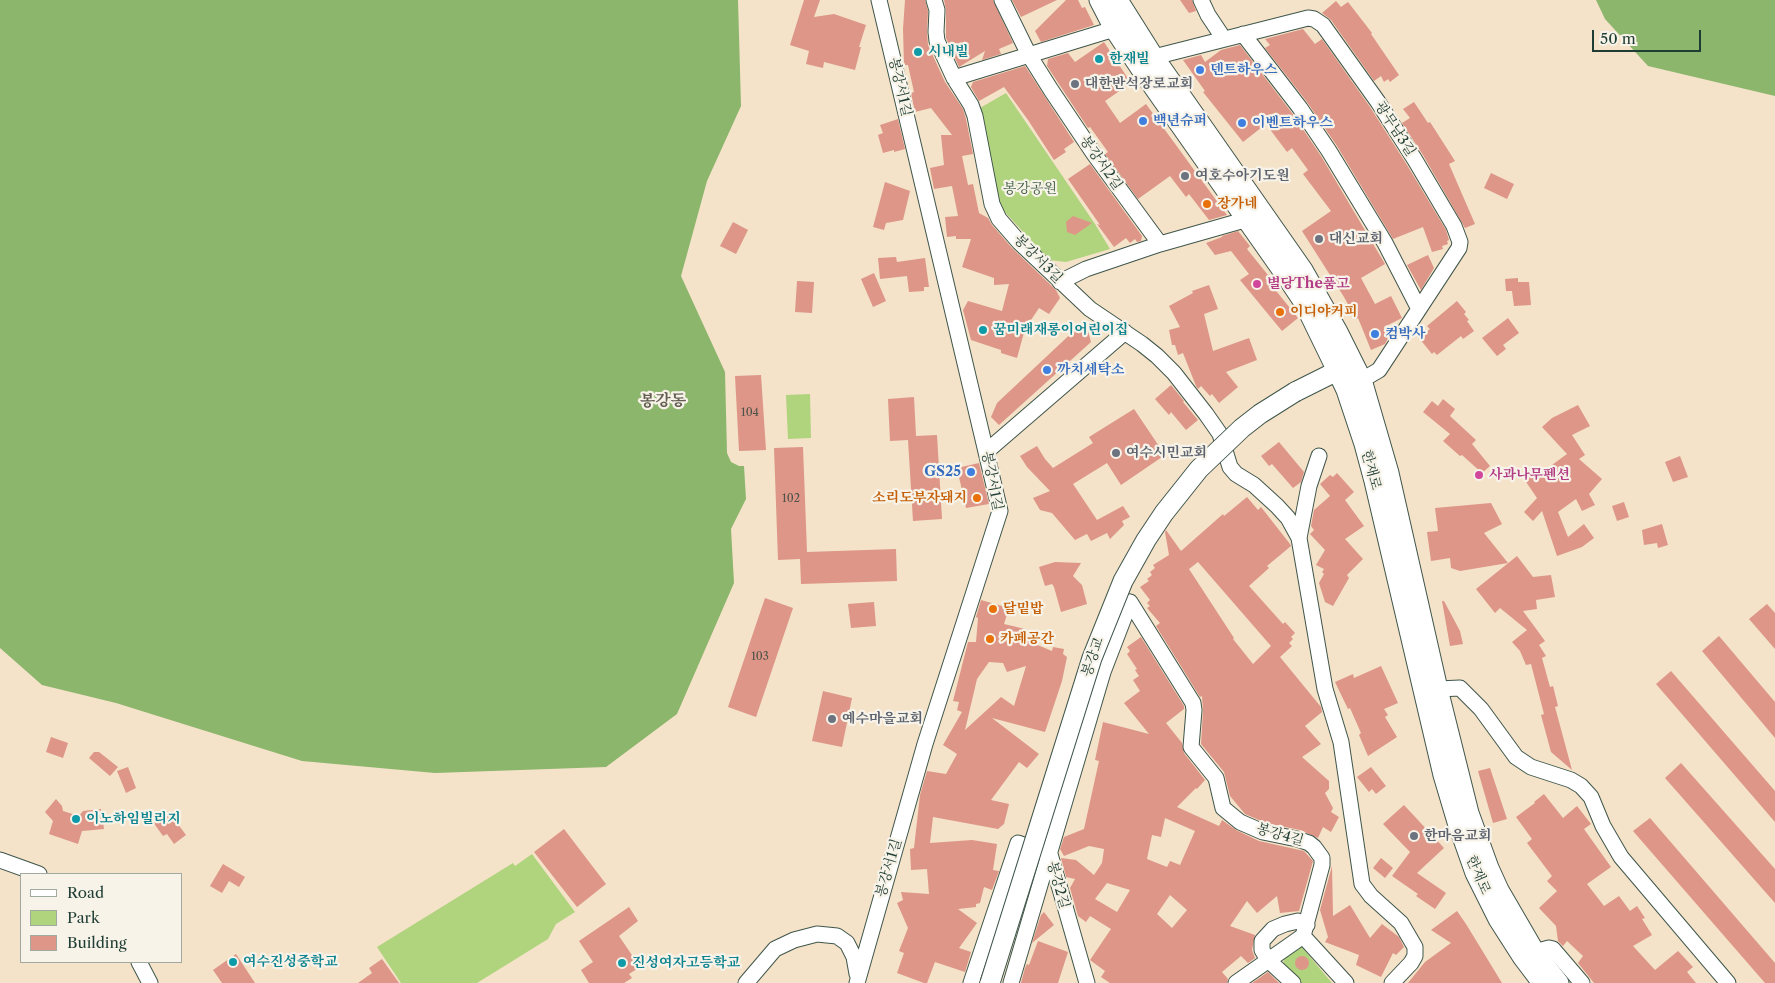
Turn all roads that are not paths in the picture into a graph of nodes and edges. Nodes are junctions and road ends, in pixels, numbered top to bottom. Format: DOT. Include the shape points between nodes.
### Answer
graph roads {
  1 [pos="879,0"];
  2 [pos="934,0"];
  3 [pos="1002,0"];
  4 [pos="1099,0"];
  5 [pos="1118,0"];
  6 [pos="1201,0"];
  7 [pos="1114,29"];
  8 [pos="1243,34"];
  9 [pos="1224,39"];
  10 [pos="1029,55"];
  11 [pos="1154,57"];
  12 [pos="954,78"];
  13 [pos="1248,219"];
  14 [pos="1160,244"];
  15 [pos="1060,282"];
  16 [pos="1419,309"];
  17 [pos="1125,332"];
  18 [pos="1338,371"];
  19 [pos="1362,380"];
  20 [pos="987,451"];
  21 [pos="1319,456"];
  22 [pos="1299,538"];
  23 [pos="1438,689"];
  24 [pos="1050,854"];
  25 [pos="0,860"];
  26 [pos="37,873"];
  27 [pos="1305,931"];
  28 [pos="1535,952"];
  29 [pos="1268,960"];
  30 [pos="140,963"];
  31 [pos="150,983"];
  32 [pos="746,983"];
  33 [pos="857,983"];
  34 [pos="971,983"];
  35 [pos="990,983"];
  36 [pos="1011,983"];
  37 [pos="1087,983"];
  38 [pos="1236,983"];
  39 [pos="1293,983"];
  40 [pos="1346,983"];
  41 [pos="1392,983"];
  42 [pos="1542,983"];
  43 [pos="1559,983"];
  44 [pos="1582,983"];
  45 [pos="1728,983"];
  1 -- 20 [label="street, 봉강서1길"];
  2 -- 12 [label="street, 봉강서3길" via="937,41"];
  3 -- 10 [label="street, 봉강서2길"];
  4 -- 7 [label="street, 한재로"];
  5 -- 11 [label="street, 한재로"];
  6 -- 9 [label="street"];
  7 -- 10 [label="street"];
  7 -- 13 [label="street, 한재로"];
  8 -- 9 [label="street, 광무남3길"];
  8 -- 16 [label="street" via="1329,152 1385,243"];
  8 -- 16 [label="street, 광무남3길" via="1308,18 1318,21 1354,67 1410,152 1454,226 1460,242"];
  9 -- 11 [label="street, 광무남3길"];
  10 -- 12 [label="street"];
  10 -- 14 [label="street, 봉강서2길" via="1094,154"];
  11 -- 19 [label="street, 한재로" via="1303,270"];
  12 -- 15 [label="street, 봉강서3길" via="975,116 994,211 1018,242"];
  13 -- 14 [label="street"];
  13 -- 18 [label="street, 한재로" via="1304,303"];
  14 -- 15 [label="street" via="1086,268"];
  15 -- 17 [label="street, 봉강서3길" via="1090,310"];
  16 -- 19 [label="street, 광무남3길" via="1379,370"];
  17 -- 20 [label="street"];
  17 -- 22 [label="street, 봉강서3길" via="1158,356 1190,393 1220,434 1230,467 1277,506"];
  18 -- 19 [label="street"];
  18 -- 35 [label="street, 봉강교, bridge" via="1295,392 1242,428 1199,469 1146,540 1123,581 1092,658"];
  18 -- 42 [label="street, 한재로" via="1374,481 1457,822 1475,872 1498,919"];
  19 -- 23 [label="street, 한재로" via="1389,473"];
  20 -- 33 [label="street, 봉강서1길" via="1000,516 924,744"];
  21 -- 22 [label="street" via="1309,486"];
  22 -- 41 [label="street" via="1325,689 1341,742 1362,884 1401,923 1415,948 1411,963"];
  23 -- 28 [label="street, 한재로" via="1469,813 1489,868"];
  23 -- 45 [label="street" via="1460,688 1481,709 1516,757 1531,767 1571,780 1591,796 1621,857"];
  24 -- 27 [label="street, 봉강4길" via="1103,672 1130,602 1193,703 1190,746 1216,778 1223,808 1240,822 1263,832 1309,843 1322,858"];
  24 -- 34 [label="street" via="1018,843"];
  24 -- 36 [label="street, 봉강2길"];
  24 -- 37 [label="street, 봉강2길"];
  25 -- 26 [label="street"];
  27 -- 29 [label="street"];
  27 -- 29 [label="street" via="1298,921 1268,932 1261,944"];
  27 -- 40 [label="street"];
  28 -- 43 [label="street, 한재로"];
  28 -- 44 [label="street" via="1553,949"];
  29 -- 38 [label="street"];
  29 -- 39 [label="street"];
  30 -- 31 [label="street"];
  32 -- 33 [label="street" via="775,949 817,934 837,936 847,943 854,958"];
}
